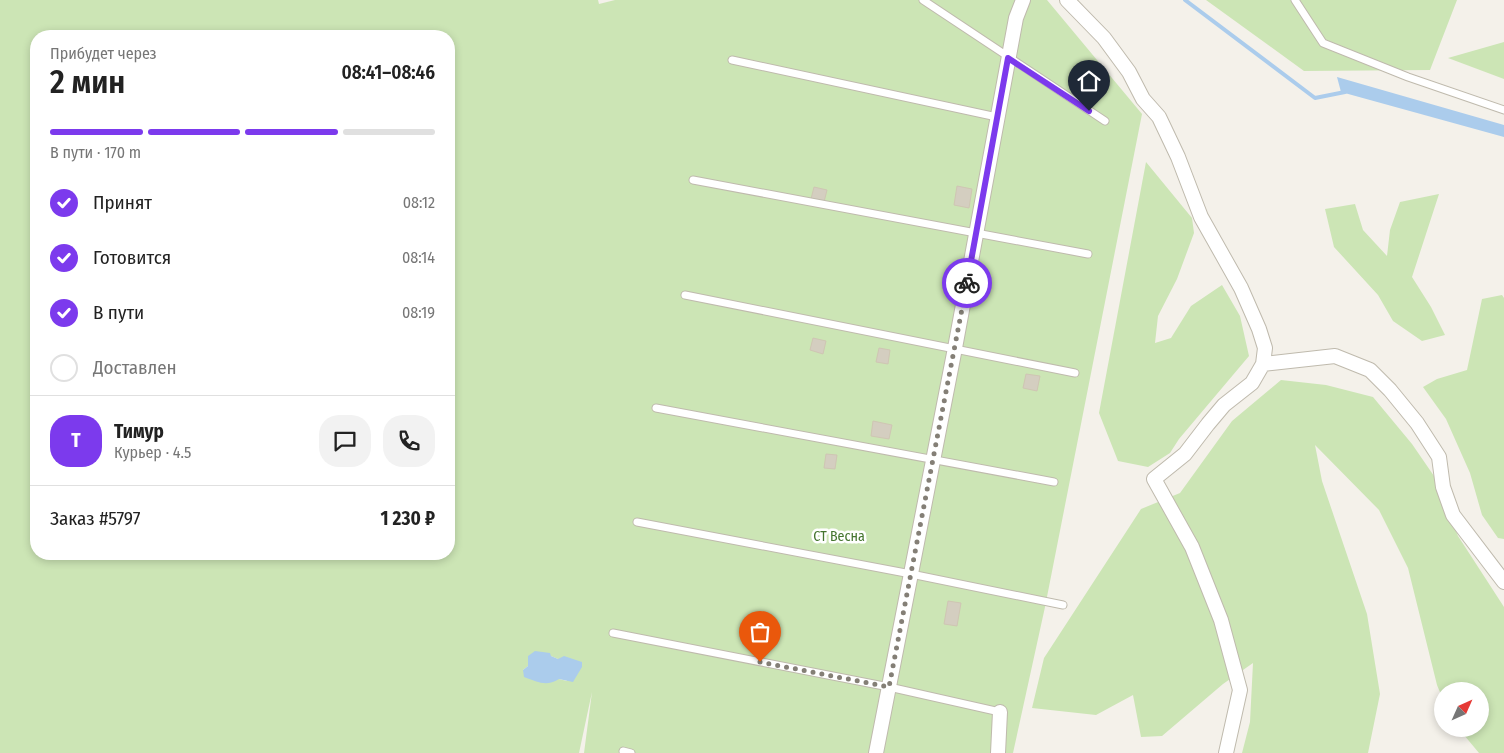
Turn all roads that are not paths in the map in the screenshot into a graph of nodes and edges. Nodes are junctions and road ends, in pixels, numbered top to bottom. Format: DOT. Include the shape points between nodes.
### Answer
graph roads {
  1 [pos="923,0"];
  2 [pos="1023,0"];
  3 [pos="1067,0"];
  4 [pos="1295,0"];
  5 [pos="1008,58"];
  6 [pos="732,60"];
  7 [pos="1504,110"];
  8 [pos="997,117"];
  9 [pos="1105,122"];
  10 [pos="693,180"];
  11 [pos="976,234"];
  12 [pos="1088,254"];
  13 [pos="685,295"];
  14 [pos="955,348"];
  15 [pos="1263,364"];
  16 [pos="1075,373"];
  17 [pos="656,408"];
  18 [pos="932,460"];
  19 [pos="1054,482"];
  20 [pos="637,522"];
  21 [pos="911,574"];
  22 [pos="1504,582"];
  23 [pos="1063,605"];
  24 [pos="613,633"];
  25 [pos="889,687"];
  26 [pos="1000,712"];
  27 [pos="876,753"];
  28 [pos="998,753"];
  29 [pos="1226,753"];
  1 -- 5 [label="lane"];
  2 -- 5 [label="street"];
  3 -- 15 [label="street" via="1104,38 1159,117 1201,217 1241,288 1259,330 1265,348"];
  4 -- 7 [label="lane" via="1323,43"];
  5 -- 8 [label="street"];
  5 -- 9 [label="lane"];
  6 -- 8 [label="lane"];
  8 -- 11 [label="street"];
  10 -- 11 [label="lane"];
  11 -- 12 [label="lane"];
  11 -- 14 [label="street"];
  13 -- 14 [label="lane"];
  14 -- 16 [label="lane"];
  14 -- 18 [label="street"];
  15 -- 22 [label="street" via="1335,356 1370,370 1417,423 1439,457 1443,488 1453,515"];
  15 -- 29 [label="street" via="1252,382 1224,405 1185,454 1154,479 1192,547 1221,620 1240,690"];
  17 -- 18 [label="lane"];
  18 -- 19 [label="lane"];
  18 -- 21 [label="street"];
  20 -- 21 [label="lane"];
  21 -- 23 [label="lane"];
  21 -- 25 [label="street"];
  24 -- 25 [label="lane"];
  25 -- 26 [label="lane"];
  25 -- 27 [label="street"];
  26 -- 28 [label="street"];
}
